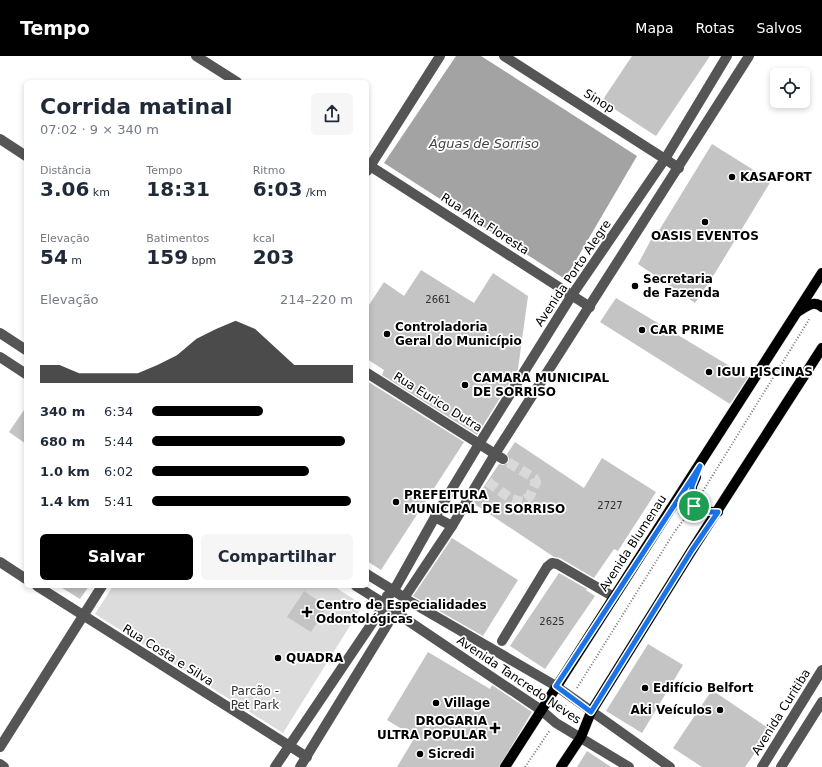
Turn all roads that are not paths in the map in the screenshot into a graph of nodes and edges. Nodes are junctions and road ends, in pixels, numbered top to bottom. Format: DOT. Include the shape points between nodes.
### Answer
graph roads {
  1 [pos="196,56"];
  2 [pos="440,56"];
  3 [pos="504,56"];
  4 [pos="727,56"];
  5 [pos="749,56"];
  6 [pos="234,80"];
  7 [pos="0,139"];
  8 [pos="24,155"];
  9 [pos="665,159"];
  10 [pos="369,165"];
  11 [pos="369,168"];
  12 [pos="679,168"];
  13 [pos="822,273"];
  14 [pos="572,295"];
  15 [pos="820,306"];
  16 [pos="590,307"];
  17 [pos="796,313"];
  18 [pos="0,333"];
  19 [pos="822,348"];
  20 [pos="24,349"];
  21 [pos="0,357"];
  22 [pos="24,373"];
  23 [pos="369,374"];
  24 [pos="479,444"];
  25 [pos="499,457"];
  26 [pos="700,466"];
  27 [pos="718,512"];
  28 [pos="435,516"];
  29 [pos="452,526"];
  30 [pos="0,562"];
  31 [pos="369,575"];
  32 [pos="24,578"];
  33 [pos="40,588"];
  34 [pos="101,588"];
  35 [pos="359,588"];
  36 [pos="393,592"];
  37 [pos="614,597"];
  38 [pos="404,598"];
  39 [pos="385,604"];
  40 [pos="395,612"];
  41 [pos="83,616"];
  42 [pos="502,641"];
  43 [pos="822,670"];
  44 [pos="556,686"];
  45 [pos="822,702"];
  46 [pos="541,710"];
  47 [pos="591,712"];
  48 [pos="581,737"];
  49 [pos="288,746"];
  50 [pos="0,747"];
  51 [pos="307,757"];
  52 [pos="0,764"];
  53 [pos="4,767"];
  54 [pos="275,767"];
  55 [pos="300,767"];
  56 [pos="505,767"];
  57 [pos="561,767"];
  58 [pos="629,767"];
  59 [pos="670,767"];
  60 [pos="762,767"];
  61 [pos="781,767"];
  1 -- 6 [label="street"];
  2 -- 10 [label="street"];
  3 -- 9 [label="street, Sinop"];
  4 -- 9 [label="street, Avenida Porto Alegre"];
  5 -- 12 [label="street"];
  7 -- 8 [label="street"];
  9 -- 12 [label="street, Sinop"];
  9 -- 14 [label="street, Avenida Porto Alegre"];
  11 -- 14 [label="street, Rua Alta Floresta"];
  12 -- 16 [label="street"];
  13 -- 17 [label="main road, Avenida Blumenau"];
  14 -- 16 [label="street, Rua Alta Floresta"];
  14 -- 24 [label="street, Avenida Porto Alegre"];
  15 -- 17 [label="main road" via="811,304"];
  16 -- 25 [label="street"];
  17 -- 26 [label="main road, Avenida Blumenau"];
  18 -- 20 [label="street"];
  19 -- 27 [label="main road"];
  21 -- 22 [label="street"];
  23 -- 24 [label="street, Rua Eurico Dutra"];
  24 -- 25 [label="street, Rua Eurico Dutra"];
  24 -- 28 [label="street, Avenida Porto Alegre"];
  25 -- 29 [label="street"];
  26 -- 27 [label="main road" via="692,486 691,502 702,512"];
  26 -- 37 [label="main road, Avenida Blumenau"];
  27 -- 47 [label="main road"];
  28 -- 29 [label="street"];
  28 -- 36 [label="street, Avenida Porto Alegre"];
  29 -- 38 [label="street"];
  30 -- 32 [label="street"];
  31 -- 36 [label="street, Avenida Tancredo Neves"];
  33 -- 41 [label="street, Rua Costa e Silva"];
  34 -- 41 [label="street"];
  35 -- 39 [label="street, Avenida Tancredo Neves"];
  36 -- 38 [label="street, Avenida Tancredo Neves"];
  36 -- 39 [label="street, Avenida Porto Alegre" via="387,596"];
  37 -- 42 [label="street" via="552,563 547,567"];
  37 -- 44 [label="main road, Avenida Blumenau"];
  38 -- 40 [label="street" via="403,607"];
  38 -- 44 [label="street, Avenida Tancredo Neves"];
  39 -- 40 [label="street, Avenida Tancredo Neves" via="388,609"];
  39 -- 49 [label="street, Avenida Porto Alegre"];
  40 -- 46 [label="street, Avenida Tancredo Neves"];
  40 -- 51 [label="street"];
  41 -- 49 [label="street, Rua Costa e Silva"];
  41 -- 50 [label="street"];
  43 -- 60 [label="street, Avenida Curitiba"];
  44 -- 46 [label="main road, Avenida Blumenau"];
  44 -- 47 [label="street, Avenida Tancredo Neves"];
  45 -- 61 [label="street"];
  46 -- 48 [label="street, Avenida Tancredo Neves" via="556,723"];
  46 -- 56 [label="main road, Avenida Blumenau"];
  47 -- 48 [label="main road"];
  47 -- 59 [label="street, Avenida Tancredo Neves"];
  48 -- 57 [label="main road"];
  48 -- 58 [label="street, Avenida Tancredo Neves"];
  49 -- 51 [label="street, Rua Costa e Silva"];
  49 -- 54 [label="street, Avenida Porto Alegre"];
  51 -- 55 [label="street"];
  52 -- 53 [label="street"];
}
